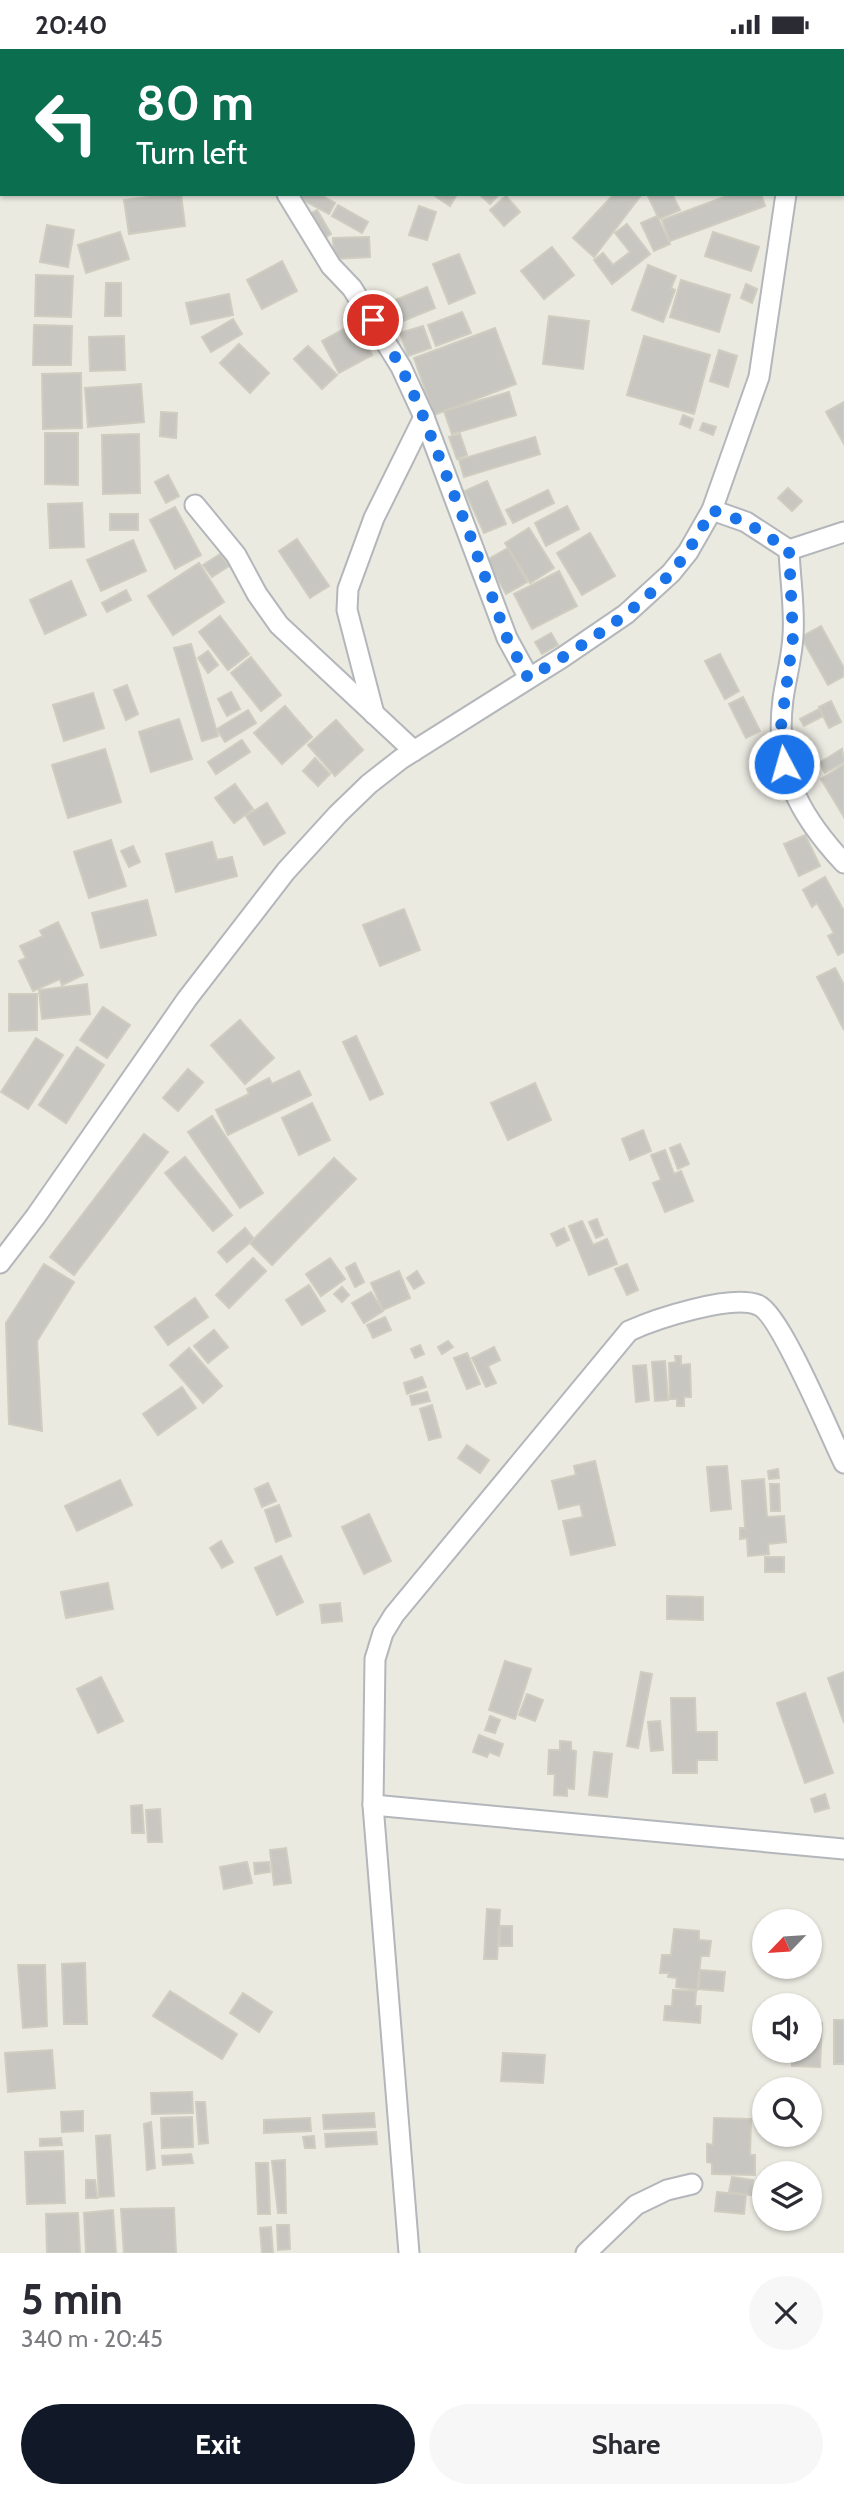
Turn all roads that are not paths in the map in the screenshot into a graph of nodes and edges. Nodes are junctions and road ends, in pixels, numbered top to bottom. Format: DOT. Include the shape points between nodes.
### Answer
graph roads {
  1 [pos="288,196"];
  2 [pos="786,196"];
  3 [pos="424,417"];
  4 [pos="195,505"];
  5 [pos="712,510"];
  6 [pos="844,533"];
  7 [pos="789,550"];
  8 [pos="528,678"];
  9 [pos="374,715"];
  10 [pos="414,751"];
  11 [pos="844,863"];
  12 [pos="0,1263"];
  13 [pos="844,1464"];
  14 [pos="373,1805"];
  15 [pos="844,1849"];
  16 [pos="692,2184"];
  17 [pos="410,2253"];
  18 [pos="586,2253"];
  1 -- 3 [label="street" via="331,266 384,336"];
  2 -- 5 [label="street" via="759,377"];
  3 -- 8 [label="street" via="507,638"];
  3 -- 9 [label="street" via="374,518 348,589 347,610"];
  4 -- 9 [label="street" via="236,555 279,625"];
  5 -- 7 [label="street" via="746,522"];
  5 -- 8 [label="street" via="671,573 626,614"];
  6 -- 7 [label="street"];
  7 -- 11 [label="street" via="793,637 780,734 784,764 804,813"];
  8 -- 10 [label="street"];
  9 -- 10 [label="street"];
  10 -- 12 [label="street" via="369,784 286,871 187,999"];
  13 -- 14 [label="street" via="787,1343 757,1304 700,1309 629,1331 383,1633 375,1659"];
  14 -- 15 [label="street"];
  14 -- 17 [label="street"];
  16 -- 18 [label="street" via="636,2205"];
}
